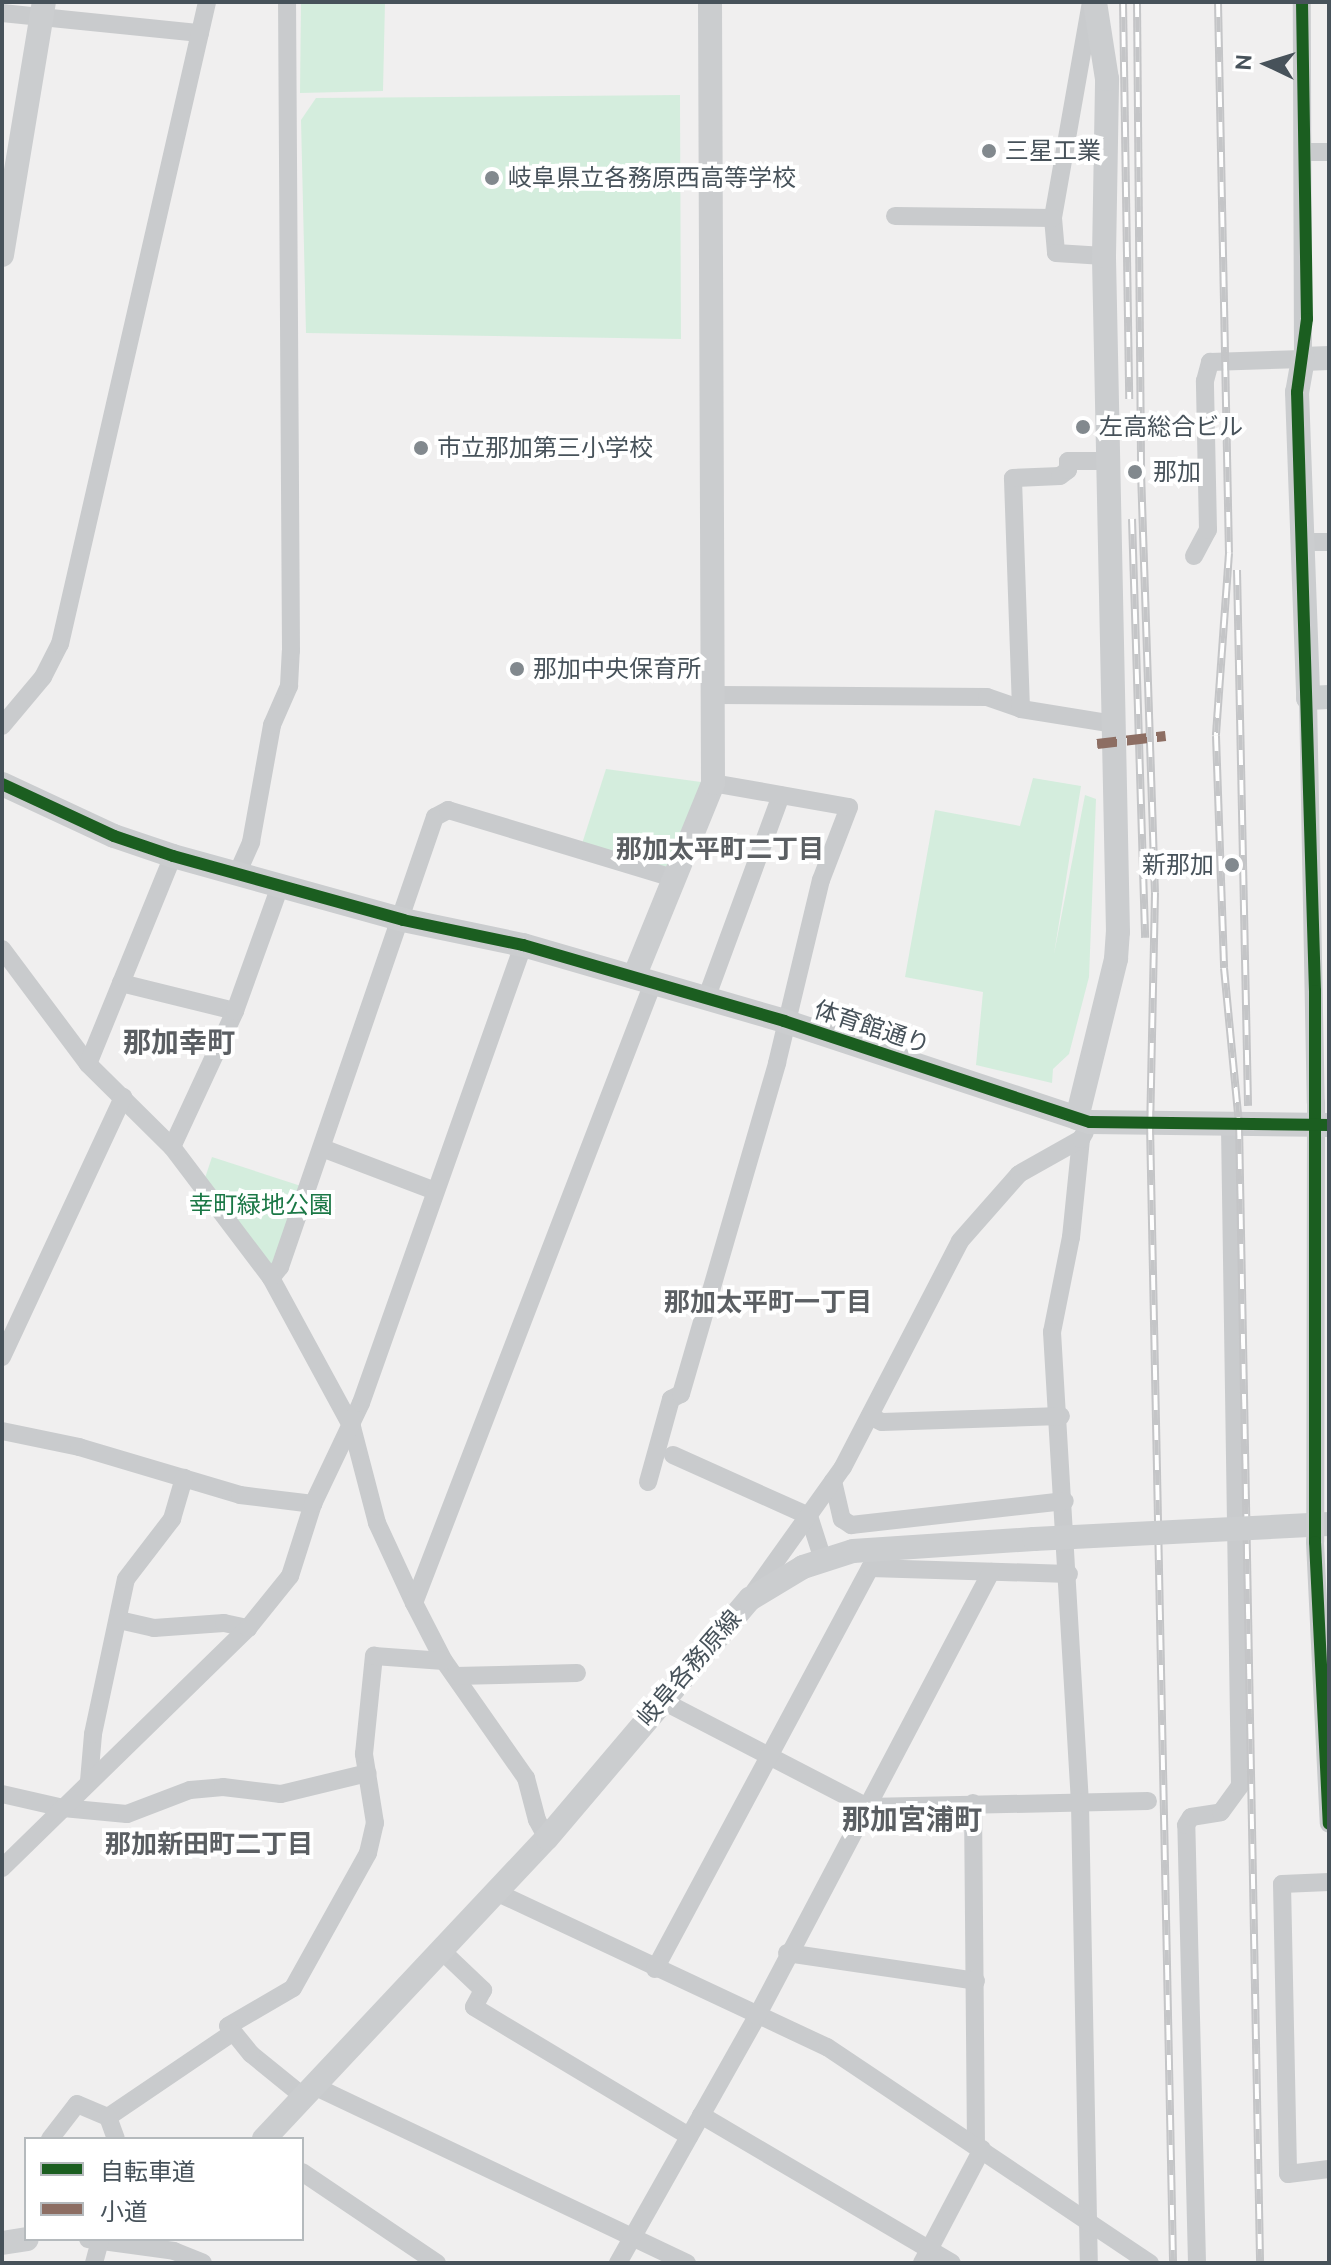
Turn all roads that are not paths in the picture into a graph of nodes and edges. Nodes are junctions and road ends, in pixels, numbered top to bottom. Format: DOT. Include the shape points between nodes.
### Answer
graph roads {
  1 [pos="207,2"];
  2 [pos="287,2"];
  3 [pos="710,2"];
  4 [pos="1093,2"];
  5 [pos="1302,2"];
  6 [pos="43,10"];
  7 [pos="2,13"];
  8 [pos="200,33"];
  9 [pos="1304,152"];
  10 [pos="1329,152"];
  11 [pos="7,215"];
  12 [pos="895,216"];
  13 [pos="1053,218"];
  14 [pos="2,255"];
  15 [pos="1104,256"];
  16 [pos="1329,358"];
  17 [pos="1303,359"];
  18 [pos="1109,461"];
  19 [pos="1300,542"];
  20 [pos="1329,542"];
  21 [pos="1194,556"];
  22 [pos="716,695"];
  23 [pos="1318,697"];
  24 [pos="1021,709"];
  25 [pos="1115,724"];
  26 [pos="2,726"];
  27 [pos="713,783"];
  28 [pos="2,784"];
  29 [pos="781,795"];
  30 [pos="1320,853"];
  31 [pos="173,856"];
  32 [pos="237,874"];
  33 [pos="676,879"];
  34 [pos="280,886"];
  35 [pos="403,920"];
  36 [pos="523,945"];
  37 [pos="2,949"];
  38 [pos="643,980"];
  39 [pos="121,983"];
  40 [pos="1322,991"];
  41 [pos="706,999"];
  42 [pos="235,1011"];
  43 [pos="784,1021"];
  44 [pos="88,1064"];
  45 [pos="123,1097"];
  46 [pos="1230,1124"];
  47 [pos="1322,1125"];
  48 [pos="1082,1126"];
  49 [pos="172,1147"];
  50 [pos="322,1148"];
  51 [pos="435,1191"];
  52 [pos="271,1278"];
  53 [pos="2,1357"];
  54 [pos="870,1416"];
  55 [pos="1061,1416"];
  56 [pos="352,1427"];
  57 [pos="2,1431"];
  58 [pos="673,1455"];
  59 [pos="184,1478"];
  60 [pos="833,1481"];
  61 [pos="648,1482"];
  62 [pos="1065,1501"];
  63 [pos="313,1504"];
  64 [pos="809,1516"];
  65 [pos="1329,1524"];
  66 [pos="823,1560"];
  67 [pos="991,1572"];
  68 [pos="1069,1574"];
  69 [pos="750,1599"];
  70 [pos="414,1603"];
  71 [pos="119,1620"];
  72 [pos="248,1628"];
  73 [pos="444,1661"];
  74 [pos="577,1673"];
  75 [pos="455,1676"];
  76 [pos="661,1700"];
  77 [pos="768,1758"];
  78 [pos="368,1773"];
  79 [pos="89,1781"];
  80 [pos="2,1794"];
  81 [pos="1148,1801"];
  82 [pos="973,1803"];
  83 [pos="1080,1803"];
  84 [pos="867,1807"];
  85 [pos="63,1808"];
  86 [pos="1329,1824"];
  87 [pos="547,1838"];
  88 [pos="2,1868"];
  89 [pos="1329,1882"];
  90 [pos="498,1893"];
  91 [pos="442,1951"];
  92 [pos="787,1953"];
  93 [pos="655,1969"];
  94 [pos="976,1981"];
  95 [pos="757,2016"];
  96 [pos="232,2033"];
  97 [pos="309,2091"];
  98 [pos="701,2115"];
  99 [pos="108,2117"];
  100 [pos="689,2136"];
  101 [pos="52,2137"];
  102 [pos="115,2137"];
  103 [pos="266,2137"];
  104 [pos="979,2147"];
  105 [pos="1329,2169"];
  106 [pos="304,2173"];
  107 [pos="1088,2223"];
  108 [pos="632,2237"];
  109 [pos="24,2239"];
  110 [pos="94,2241"];
  111 [pos="101,2241"];
  112 [pos="2,2243"];
  113 [pos="174,2251"];
  114 [pos="926,2256"];
  115 [pos="94,2263"];
  116 [pos="203,2263"];
  117 [pos="437,2263"];
  118 [pos="618,2263"];
  119 [pos="687,2263"];
  120 [pos="952,2263"];
  121 [pos="1089,2263"];
  122 [pos="1150,2263"];
  123 [pos="1197,2263"];
  1 -- 8 [label="street"];
  2 -- 32 [label="street" via="289,686 265,756 263,796"];
  3 -- 22 [label="street"];
  4 -- 13 [label="street"];
  4 -- 15 [label="street" via="1107,79"];
  5 -- 9 [label="street"];
  6 -- 7 [label="street"];
  6 -- 8 [label="street"];
  6 -- 11 [label="street"];
  8 -- 26 [label="street" via="60,644 43,677"];
  9 -- 10 [label="street"];
  9 -- 17 [label="street"];
  11 -- 14 [label="street"];
  12 -- 13 [label="street"];
  13 -- 15 [label="street" via="1056,253"];
  15 -- 18 [label="street"];
  16 -- 17 [label="street"];
  17 -- 19 [label="street" via="1297,392"];
  17 -- 21 [label="street" via="1210,362 1205,381 1208,530"];
  18 -- 24 [label="street" via="1068,461 1068,470 1060,476 1013,478"];
  18 -- 25 [label="street"];
  19 -- 20 [label="street"];
  19 -- 23 [label="street"];
  22 -- 24 [label="street" via="987,697"];
  22 -- 27 [label="street"];
  23 -- 30 [label="street"];
  24 -- 25 [label="street"];
  25 -- 48 [label="street" via="1116,959"];
  27 -- 29 [label="street"];
  27 -- 33 [label="street"];
  28 -- 31 [label="street" via="114,836"];
  29 -- 41 [label="street"];
  29 -- 43 [label="street" via="849,807 821,880"];
  30 -- 40 [label="street"];
  31 -- 32 [label="street"];
  31 -- 39 [label="street"];
  32 -- 34 [label="street"];
  33 -- 35 [label="street" via="448,810 435,817"];
  33 -- 38 [label="street"];
  34 -- 35 [label="street"];
  34 -- 42 [label="street"];
  35 -- 36 [label="street"];
  35 -- 50 [label="street"];
  36 -- 38 [label="street, 体育館通り"];
  36 -- 51 [label="street"];
  37 -- 44 [label="street"];
  38 -- 41 [label="street, 体育館通り"];
  38 -- 70 [label="street"];
  39 -- 42 [label="street"];
  39 -- 44 [label="street"];
  40 -- 47 [label="street"];
  41 -- 43 [label="street, 体育館通り"];
  42 -- 49 [label="street"];
  43 -- 48 [label="street, 体育館通り"];
  43 -- 61 [label="street" via="777,1063 681,1394 671,1399"];
  44 -- 45 [label="street"];
  45 -- 49 [label="street"];
  45 -- 53 [label="street"];
  46 -- 47 [label="street, 体育館通り"];
  46 -- 48 [label="street, 体育館通り"];
  46 -- 123 [label="street" via="1240,1786 1221,1812 1191,1817 1186,1825"];
  47 -- 86 [label="street" via="1315,1542"];
  48 -- 54 [label="street" via="1019,1174 960,1241"];
  48 -- 55 [label="street" via="1071,1237 1052,1332"];
  49 -- 52 [label="street"];
  50 -- 51 [label="street"];
  50 -- 52 [label="street" via="280,1267"];
  51 -- 56 [label="street"];
  52 -- 56 [label="street"];
  54 -- 55 [label="street" via="882,1422"];
  54 -- 60 [label="street"];
  55 -- 62 [label="street"];
  56 -- 63 [label="street"];
  56 -- 70 [label="street" via="377,1523"];
  57 -- 59 [label="street"];
  58 -- 64 [label="street"];
  59 -- 63 [label="street" via="240,1495"];
  59 -- 71 [label="street" via="172,1519 126,1579"];
  60 -- 62 [label="street" via="842,1519 851,1525"];
  60 -- 64 [label="street"];
  62 -- 68 [label="street"];
  63 -- 72 [label="street" via="290,1576"];
  64 -- 66 [label="street"];
  64 -- 69 [label="street"];
  65 -- 66 [label="street, 岐阜各務原線, bridge" via="888,1546"];
  66 -- 69 [label="street, 岐阜各務原線"];
  67 -- 68 [label="street"];
  67 -- 77 [label="street" via="870,1568"];
  67 -- 84 [label="street"];
  68 -- 83 [label="street"];
  69 -- 76 [label="street, 岐阜各務原線"];
  70 -- 73 [label="street"];
  71 -- 72 [label="street" via="154,1628 224,1623"];
  71 -- 79 [label="street" via="93,1734"];
  72 -- 79 [label="street"];
  73 -- 75 [label="street"];
  73 -- 78 [label="street" via="374,1656 365,1731"];
  74 -- 75 [label="street"];
  75 -- 87 [label="street" via="526,1778"];
  76 -- 77 [label="street"];
  76 -- 87 [label="street, 岐阜各務原線"];
  77 -- 84 [label="street"];
  77 -- 93 [label="street"];
  78 -- 85 [label="street" via="281,1794 223,1787 190,1790 127,1814"];
  78 -- 96 [label="street" via="375,1823 356,1877 293,1988 228,2026"];
  79 -- 85 [label="street"];
  80 -- 85 [label="street"];
  81 -- 83 [label="street"];
  82 -- 83 [label="street"];
  82 -- 84 [label="street"];
  82 -- 94 [label="street"];
  83 -- 107 [label="street"];
  84 -- 92 [label="street"];
  85 -- 88 [label="street"];
  87 -- 90 [label="street, 岐阜各務原線"];
  89 -- 105 [label="street" via="1282,1884 1288,2174"];
  90 -- 91 [label="street, 岐阜各務原線"];
  90 -- 93 [label="street" via="565,1926 609,1940"];
  91 -- 97 [label="street, 岐阜各務原線"];
  91 -- 100 [label="street" via="483,1990 474,2007"];
  92 -- 94 [label="street"];
  92 -- 95 [label="street"];
  93 -- 95 [label="street"];
  94 -- 104 [label="street"];
  95 -- 98 [label="street"];
  95 -- 104 [label="street" via="827,2047"];
  96 -- 97 [label="street"];
  96 -- 99 [label="street"];
  97 -- 103 [label="street, 岐阜各務原線"];
  97 -- 108 [label="street"];
  98 -- 100 [label="street"];
  98 -- 114 [label="street"];
  99 -- 101 [label="street" via="77,2104"];
  99 -- 102 [label="street"];
  100 -- 108 [label="street"];
  104 -- 107 [label="street"];
  104 -- 114 [label="street"];
  106 -- 117 [label="street"];
  107 -- 121 [label="street"];
  107 -- 122 [label="street"];
  108 -- 118 [label="street"];
  108 -- 119 [label="street"];
  109 -- 112 [label="street"];
  110 -- 115 [label="street"];
  111 -- 113 [label="street"];
  113 -- 116 [label="street"];
  114 -- 120 [label="street"];
}
